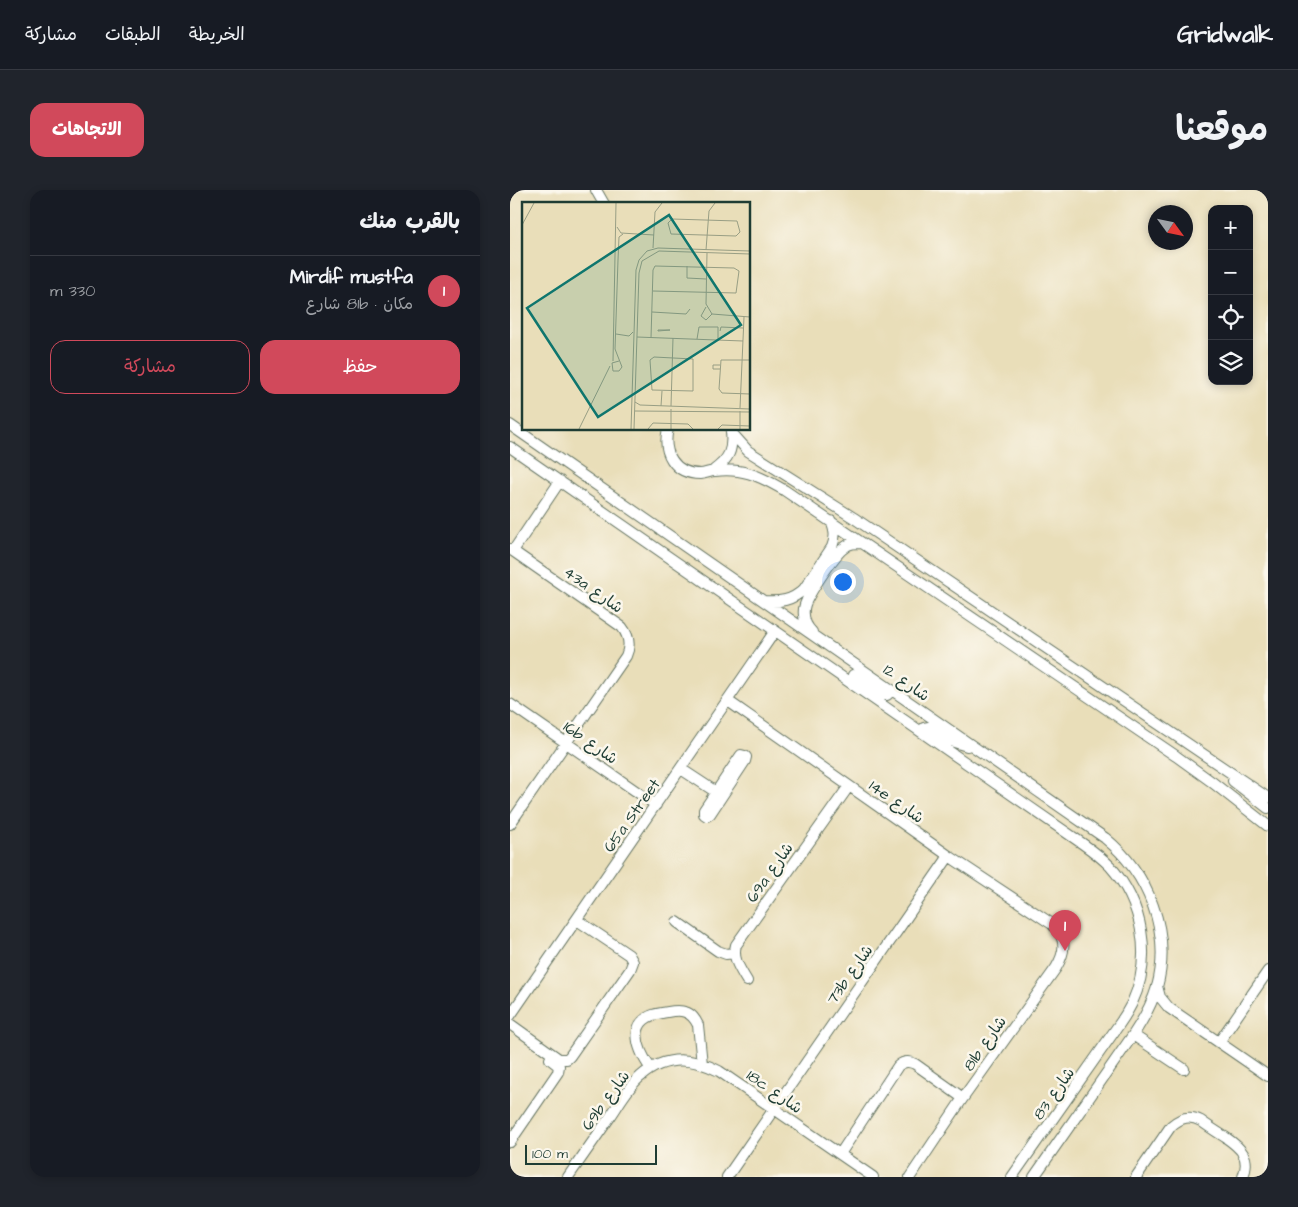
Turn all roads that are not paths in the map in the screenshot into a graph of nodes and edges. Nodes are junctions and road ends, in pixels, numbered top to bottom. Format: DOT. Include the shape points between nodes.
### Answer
graph roads {
  1 [pos="596,190"];
  2 [pos="603,202"];
  3 [pos="510,425"];
  4 [pos="668,430"];
  5 [pos="730,430"];
  6 [pos="510,447"];
  7 [pos="713,471"];
  8 [pos="560,481"];
  9 [pos="831,521"];
  10 [pos="862,543"];
  11 [pos="511,550"];
  12 [pos="763,601"];
  13 [pos="775,631"];
  14 [pos="818,639"];
  15 [pos="826,665"];
  16 [pos="892,690"];
  17 [pos="728,701"];
  18 [pos="510,704"];
  19 [pos="921,732"];
  20 [pos="565,743"];
  21 [pos="973,747"];
  22 [pos="1212,761"];
  23 [pos="681,769"];
  24 [pos="849,786"];
  25 [pos="716,792"];
  26 [pos="1268,798"];
  27 [pos="656,805"];
  28 [pos="1268,808"];
  29 [pos="510,824"];
  30 [pos="1268,826"];
  31 [pos="949,856"];
  32 [pos="577,920"];
  33 [pos="677,922"];
  34 [pos="1052,924"];
  35 [pos="734,954"];
  36 [pos="1268,971"];
  37 [pos="747,981"];
  38 [pos="1157,986"];
  39 [pos="1169,1008"];
  40 [pos="510,1016"];
  41 [pos="1144,1019"];
  42 [pos="510,1024"];
  43 [pos="1118,1026"];
  44 [pos="510,1031"];
  45 [pos="1133,1035"];
  46 [pos="1219,1042"];
  47 [pos="702,1064"];
  48 [pos="651,1069"];
  49 [pos="1184,1069"];
  50 [pos="1268,1076"];
  51 [pos="963,1098"];
  52 [pos="773,1108"];
  53 [pos="510,1142"];
  54 [pos="840,1154"];
  55 [pos="568,1177"];
  56 [pos="727,1177"];
  57 [pos="873,1177"];
  58 [pos="910,1177"];
  59 [pos="1012,1177"];
  60 [pos="1034,1177"];
  61 [pos="1136,1177"];
  62 [pos="1243,1177"];
  1 -- 2 [label="street"];
  3 -- 12 [label="street, شارع 12"];
  4 -- 7 [label="street" via="667,450 680,468 690,473"];
  5 -- 7 [label="street" via="732,444 729,455"];
  5 -- 22 [label="street" via="748,451 854,518"];
  6 -- 8 [label="street, شارع 12"];
  7 -- 9 [label="street" via="740,471 755,475"];
  8 -- 11 [label="street"];
  8 -- 13 [label="street, شارع 12"];
  9 -- 10 [label="street"];
  9 -- 12 [label="street" via="835,540 804,589 783,601"];
  10 -- 14 [label="street" via="850,544 837,554 808,597 804,614"];
  10 -- 30 [label="street" via="1176,756"];
  11 -- 20 [label="street, 43a شارع" via="617,623 628,638 626,656"];
  12 -- 14 [label="street, شارع 12"];
  13 -- 15 [label="street, شارع 12"];
  13 -- 17 [label="street, 65a Street"];
  14 -- 16 [label="street, شارع 12"];
  15 -- 16 [label="street" via="847,672 883,695"];
  15 -- 19 [label="street, شارع 12"];
  16 -- 21 [label="street, شارع 12"];
  17 -- 23 [label="street, 65a Street"];
  17 -- 24 [label="street, 14e شارع"];
  18 -- 20 [label="street, 16b شارع"];
  19 -- 21 [label="street" via="929,727 956,743"];
  19 -- 43 [label="street, شارع 12" via="1084,844 1118,875 1132,898 1143,950 1137,990"];
  20 -- 27 [label="street, 16b شارع"];
  20 -- 29 [label="street, 43a شارع"];
  21 -- 38 [label="street, شارع 12" via="1105,838 1127,859 1141,878 1158,922 1161,965"];
  22 -- 26 [label="street"];
  22 -- 28 [label="street"];
  23 -- 25 [label="street"];
  23 -- 27 [label="street, 65a Street"];
  24 -- 31 [label="street, 14e شارع"];
  24 -- 35 [label="street, 69a شارع" via="738,942"];
  25 -- 25 [label="street" via="704,810 707,816 740,769 745,756 741,755"];
  27 -- 32 [label="street, 65a Street"];
  31 -- 34 [label="street, 14e شارع"];
  31 -- 52 [label="street, 73b شارع"];
  32 -- 40 [label="street, 65a Street"];
  32 -- 42 [label="street" via="629,954 633,962 630,970 567,1059 560,1059"];
  33 -- 35 [label="street" via="718,951"];
  34 -- 51 [label="street, 81b شارع" via="1064,945 1060,961"];
  35 -- 37 [label="street"];
  36 -- 46 [label="street"];
  38 -- 39 [label="street" via="1160,997"];
  38 -- 41 [label="street, شارع 12"];
  39 -- 41 [label="street" via="1151,1012"];
  39 -- 46 [label="street"];
  41 -- 45 [label="street, شارع 12"];
  43 -- 59 [label="street, شارع 83"];
  44 -- 53 [label="street" via="559,1068"];
  45 -- 49 [label="street"];
  45 -- 60 [label="street, شارع 83"];
  46 -- 50 [label="street"];
  47 -- 48 [label="street, 18c شارع" via="682,1060"];
  47 -- 48 [label="street" via="696,1021 690,1014 678,1010 651,1015 638,1028 640,1050"];
  47 -- 52 [label="street, 18c شارع" via="719,1071"];
  48 -- 55 [label="street, 69b شارع" via="634,1082"];
  51 -- 54 [label="street" via="915,1064 904,1062 898,1066"];
  51 -- 58 [label="street, 81b شارع"];
  52 -- 54 [label="street, 18c شارع"];
  52 -- 56 [label="street, 73b شارع"];
  54 -- 57 [label="street, 18c شارع"];
  61 -- 62 [label="street" via="1171,1126 1189,1117 1201,1121 1241,1149 1246,1163"];
}
